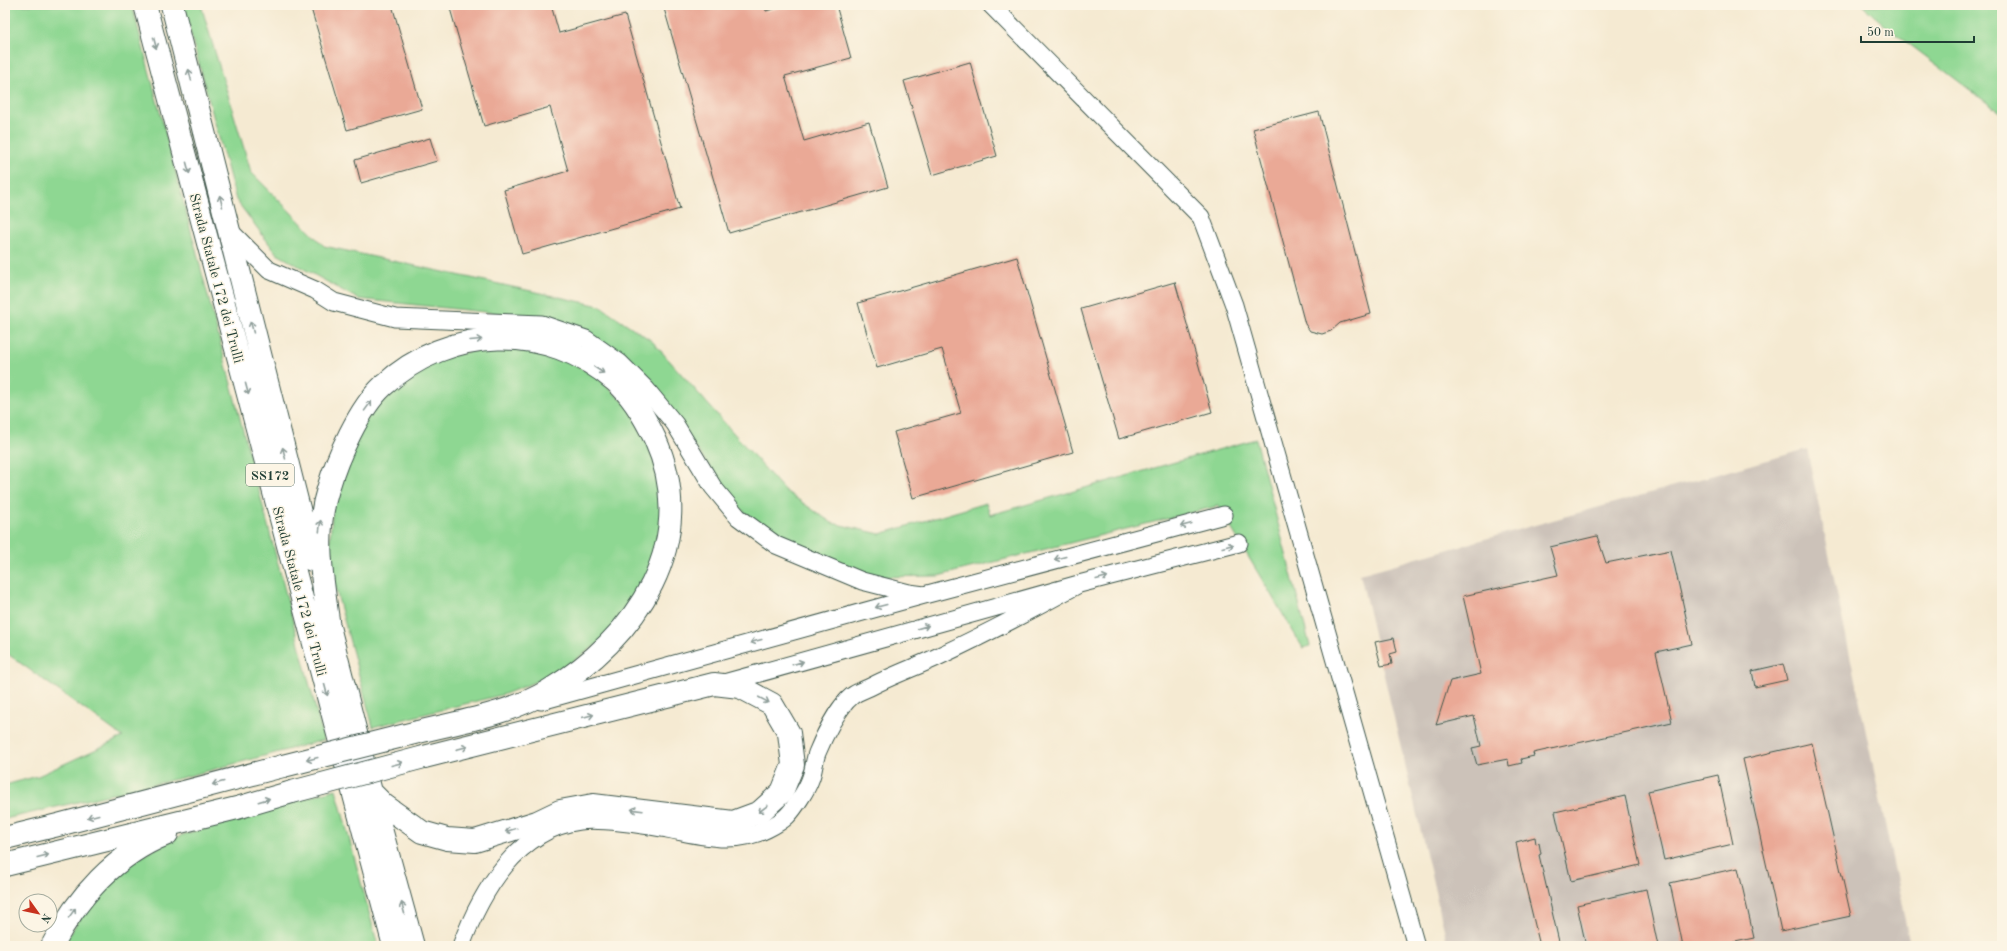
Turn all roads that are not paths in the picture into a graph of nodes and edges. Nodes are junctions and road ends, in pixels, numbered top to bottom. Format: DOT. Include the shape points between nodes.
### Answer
graph roads {
  1 [pos="145,5"];
  2 [pos="172,5"];
  3 [pos="991,5"];
  4 [pos="227,227"];
  5 [pos="1224,515"];
  6 [pos="1239,543"];
  7 [pos="1079,584"];
  8 [pos="924,595"];
  9 [pos="328,620"];
  10 [pos="720,684"];
  11 [pos="515,708"];
  12 [pos="371,792"];
  13 [pos="237,808"];
  14 [pos="5,838"];
  15 [pos="5,865"];
  16 [pos="384,906"];
  17 [pos="52,946"];
  18 [pos="387,946"];
  19 [pos="394,946"];
  20 [pos="413,946"];
  21 [pos="461,946"];
  22 [pos="1416,946"];
  1 -- 16 [label="highway, Strada Statale 172 dei Trulli / SS172, one-way"];
  4 -- 2 [label="highway, Strada Statale 172 dei Trulli / SS172, one-way"];
  3 -- 22 [label="street" via="1201,217 1234,305"];
  4 -- 8 [label="street" via="269,270 315,290 334,302 395,318 542,324 586,339 620,363 646,389 675,424 713,487 738,517 776,545 862,581"];
  9 -- 4 [label="highway, Strada Statale 172 dei Trulli / SS172, one-way"];
  5 -- 8 [label="street, one-way"];
  7 -- 6 [label="street, one-way"];
  10 -- 7 [label="street, one-way"];
  7 -- 21 [label="street" via="1009,623 852,696 826,734 817,754 810,781 787,817 765,830 747,836 707,838 666,829 580,820 549,829 504,866 476,910"];
  8 -- 11 [label="street, one-way"];
  9 -- 11 [label="highway, one-way" via="319,551 320,527 328,490 343,449 361,415 381,388 407,367 438,351 466,341 505,337 558,348 616,381 646,420 668,474 671,501 669,529 663,560 651,588 619,633 571,675 548,691"];
  9 -- 12 [label="highway, Strada Statale 172 dei Trulli / SS172"];
  10 -- 12 [label="highway, one-way" via="740,687 772,704 789,733 793,765 782,792 760,812 732,822 593,805 560,811 537,822 475,841 447,839 422,832 389,809"];
  13 -- 10 [label="highway, one-way, bridge" via="424,757"];
  11 -- 14 [label="highway, one-way, bridge"];
  20 -- 12 [label="highway, Strada Statale 172 dei Trulli / SS172, one-way"];
  15 -- 13 [label="highway, one-way"];
  17 -- 13 [label="highway, one-way" via="62,925 83,897 104,874 130,854 157,838"];
  16 -- 18 [label="highway"];
  16 -- 19 [label="highway, Strada Statale 172 dei Trulli / SS172"];
}
